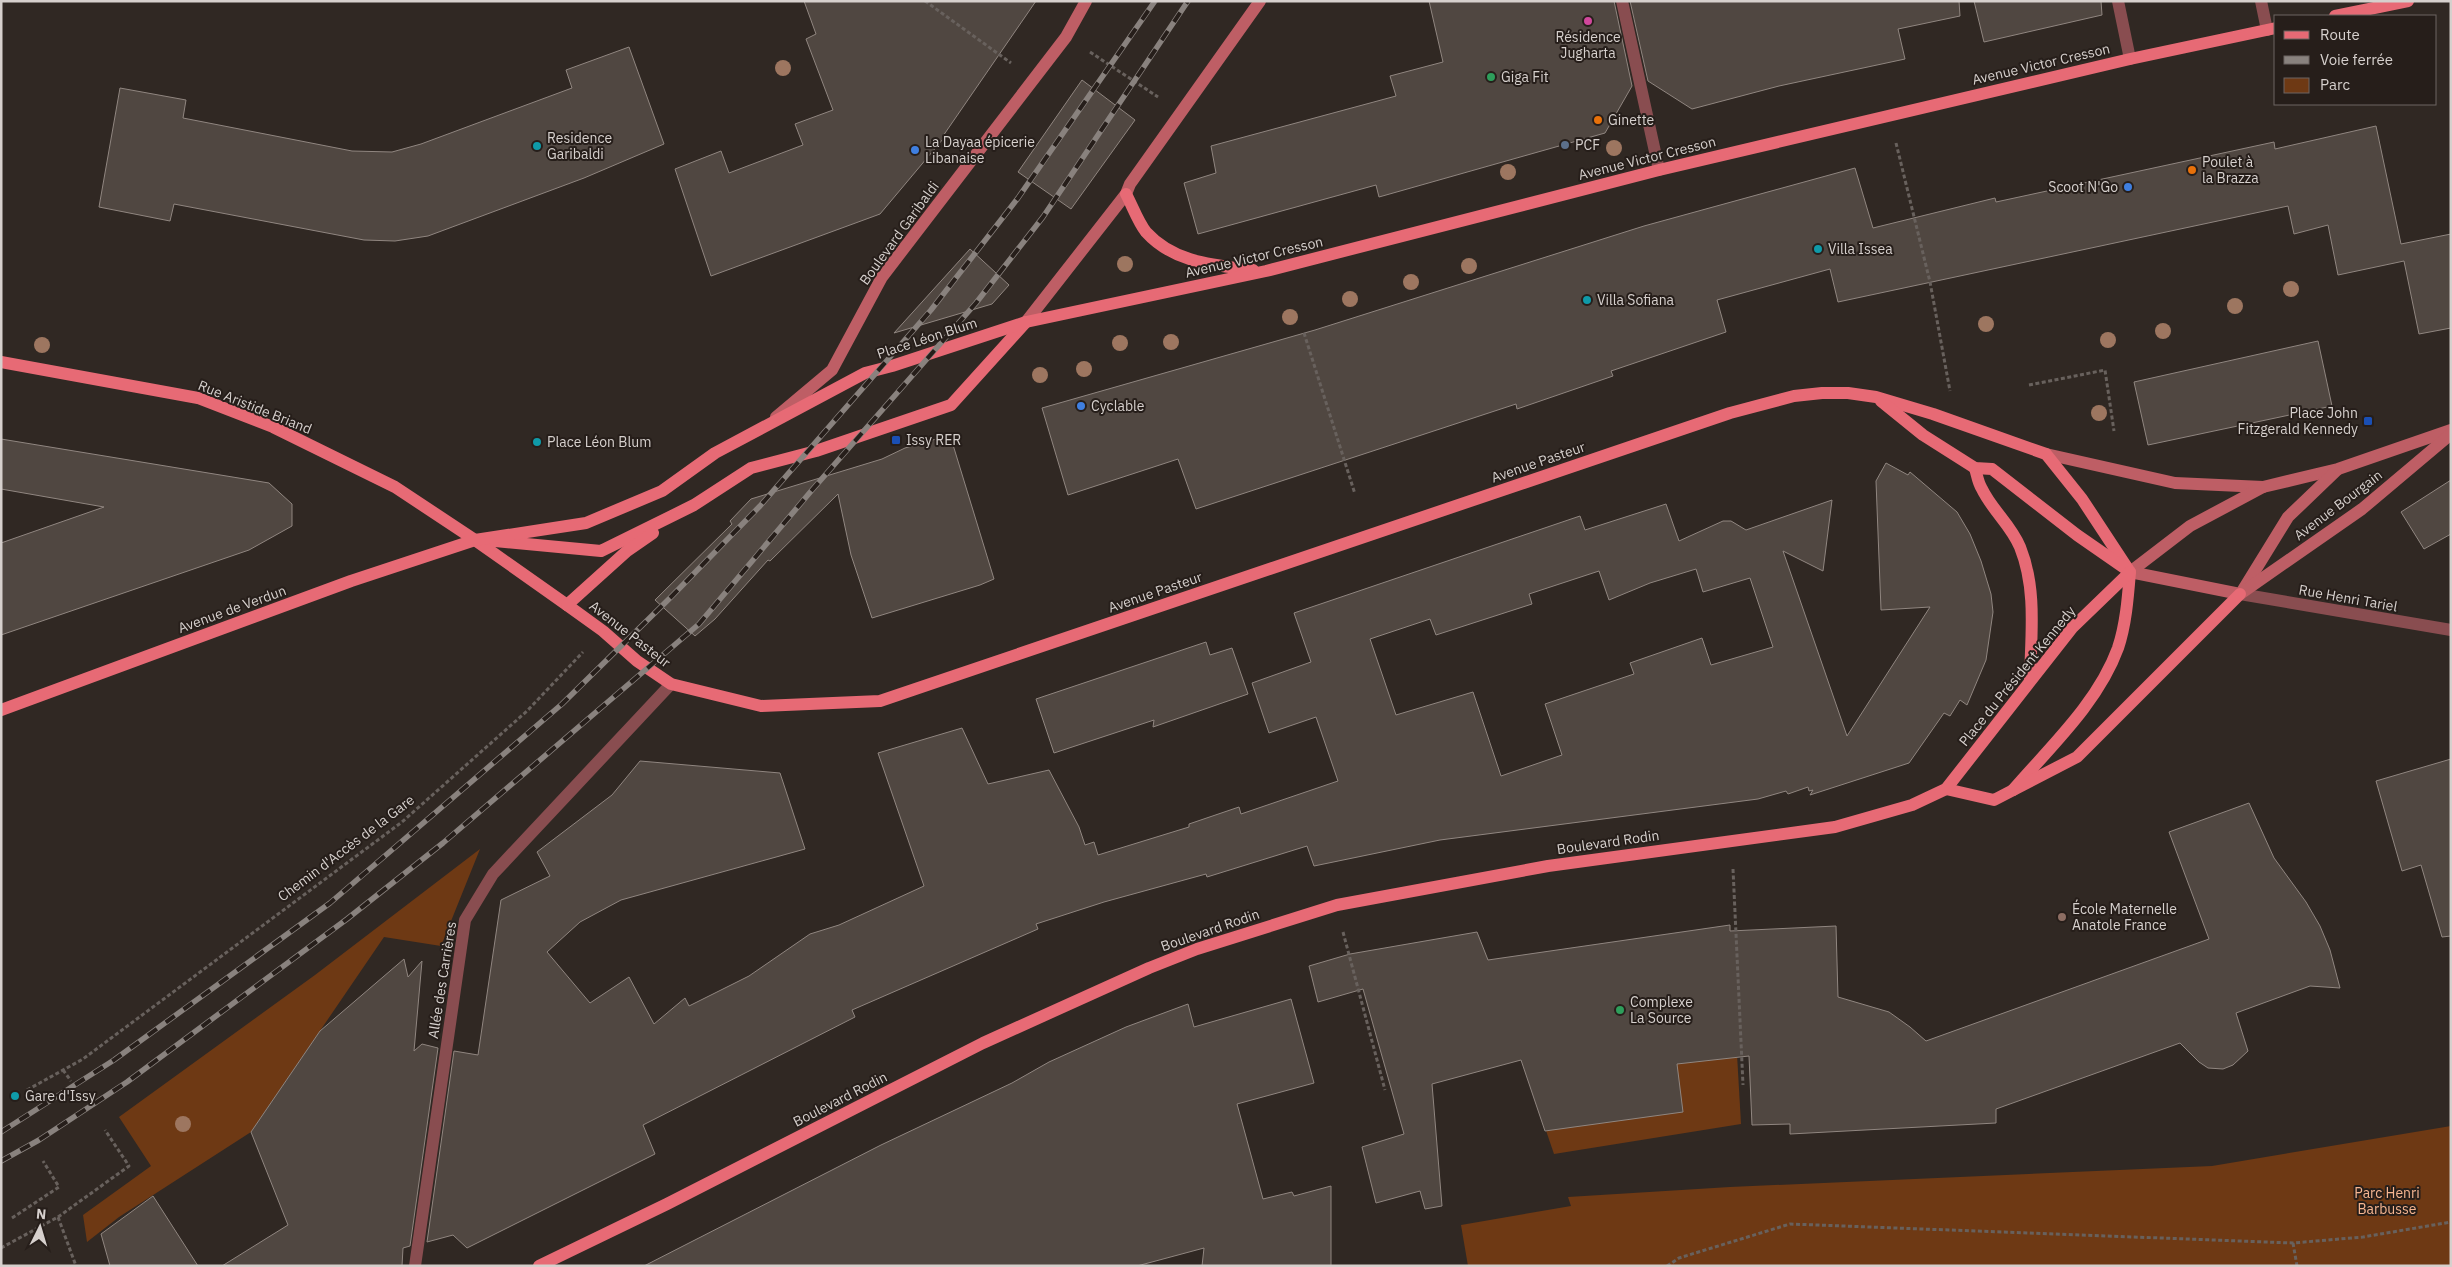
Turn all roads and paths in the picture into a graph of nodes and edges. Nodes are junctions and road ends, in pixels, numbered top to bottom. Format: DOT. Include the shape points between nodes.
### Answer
graph roads {
  1 [pos="925,1"];
  2 [pos="1086,1"];
  3 [pos="1260,1"];
  4 [pos="1622,1"];
  5 [pos="2118,1"];
  6 [pos="2261,1"];
  7 [pos="2408,1"];
  8 [pos="2340,15"];
  9 [pos="2271,29"];
  10 [pos="1066,36"];
  11 [pos="2130,59"];
  12 [pos="1034,79"];
  13 [pos="1159,98"];
  14 [pos="1889,116"];
  15 [pos="1659,170"];
  16 [pos="1126,194"];
  17 [pos="1266,271"];
  18 [pos="1026,322"];
  19 [pos="1304,332"];
  20 [pos="1,362"];
  21 [pos="2030,385"];
  22 [pos="1876,397"];
  23 [pos="1956,422"];
  24 [pos="766,426"];
  25 [pos="2451,430"];
  26 [pos="2114,432"];
  27 [pos="2451,434"];
  28 [pos="2046,454"];
  29 [pos="1975,468"];
  30 [pos="2338,469"];
  31 [pos="2263,486"];
  32 [pos="1355,494"];
  33 [pos="694,505"];
  34 [pos="475,540"];
  35 [pos="2130,572"];
  36 [pos="2240,594"];
  37 [pos="567,605"];
  38 [pos="2451,630"];
  39 [pos="603,631"];
  40 [pos="2030,680"];
  41 [pos="671,684"];
  42 [pos="1,710"];
  43 [pos="1946,789"];
  44 [pos="2012,790"];
  45 [pos="1731,841"];
  46 [pos="1337,905"];
  47 [pos="62,1070"];
  48 [pos="71,1081"];
  49 [pos="1743,1086"];
  50 [pos="27,1090"];
  51 [pos="1385,1090"];
  52 [pos="105,1130"];
  53 [pos="43,1161"];
  54 [pos="58,1217"];
  55 [pos="12,1218"];
  56 [pos="2451,1222"];
  57 [pos="2293,1243"];
  58 [pos="1,1248"];
  59 [pos="76,1266"];
  60 [pos="415,1266"];
  61 [pos="538,1266"];
  62 [pos="1667,1266"];
  63 [pos="2297,1266"];
  1 -- 12 [label="path"];
  2 -- 10 [label="main road, Boulevard Garibaldi"];
  3 -- 16 [label="main road"];
  4 -- 15 [label="street"];
  5 -- 11 [label="street"];
  6 -- 9 [label="street"];
  7 -- 8 [label="main road"];
  9 -- 11 [label="main road, Avenue Victor Cresson"];
  10 -- 12 [label="main road, Boulevard Garibaldi"];
  10 -- 13 [label="path"];
  11 -- 14 [label="main road, Avenue Victor Cresson"];
  12 -- 24 [label="main road, Boulevard Garibaldi" via="882,277 832,370"];
  14 -- 15 [label="main road, Avenue Victor Cresson"];
  14 -- 23 [label="path" via="1930,282"];
  15 -- 17 [label="main road, Avenue Victor Cresson"];
  16 -- 17 [label="main road" via="1146,231 1174,254 1201,264"];
  16 -- 18 [label="main road"];
  17 -- 18 [label="main road, Avenue Victor Cresson"];
  18 -- 24 [label="main road, Place Léon Blum" via="865,373"];
  18 -- 33 [label="main road" via="951,405 816,451 751,468"];
  19 -- 32 [label="path"];
  20 -- 34 [label="main road, Rue Aristide Briand" via="198,398 273,427 395,487"];
  21 -- 26 [label="path" via="2105,370"];
  22 -- 23 [label="main road, Avenue Pasteur"];
  22 -- 29 [label="main road" via="1923,435"];
  22 -- 41 [label="main road, Avenue Pasteur" via="1848,394 1794,396 1730,413 880,701 761,706"];
  23 -- 28 [label="main road, Avenue Pasteur"];
  24 -- 34 [label="main road, Place Léon Blum" via="714,453 662,492 586,523"];
  25 -- 30 [label="main road, Avenue Bourgain"];
  27 -- 36 [label="main road, Avenue Bourgain" via="2362,508"];
  28 -- 31 [label="main road" via="2175,483"];
  28 -- 35 [label="main road" via="2082,499"];
  29 -- 35 [label="main road" via="1992,469"];
  29 -- 40 [label="main road" via="1982,490 2008,524 2020,547 2032,592"];
  30 -- 31 [label="main road, Avenue Bourgain"];
  30 -- 36 [label="main road" via="2288,517"];
  31 -- 35 [label="main road, Place du Président Kennedy" via="2182,531"];
  33 -- 34 [label="main road" via="601,551"];
  33 -- 37 [label="main road" via="627,551"];
  34 -- 37 [label="main road, Avenue Pasteur"];
  34 -- 42 [label="main road, Avenue de Verdun" via="351,581"];
  35 -- 36 [label="main road"];
  35 -- 40 [label="main road, Place du Président Kennedy" via="2072,628"];
  35 -- 44 [label="main road" via="2123,630 2112,662 2079,714"];
  36 -- 38 [label="street, Rue Henri Tariel"];
  36 -- 44 [label="main road" via="2077,757"];
  37 -- 39 [label="main road, Avenue Pasteur"];
  39 -- 41 [label="main road, Avenue Pasteur" via="637,661"];
  39 -- 47 [label="path, Chemin d'Accès de la Gare" via="527,711 402,822 83,1059"];
  40 -- 43 [label="main road, Place du Président Kennedy"];
  41 -- 60 [label="street, Allée des Carrières" via="493,874 465,920"];
  43 -- 44 [label="main road" via="1994,800"];
  43 -- 45 [label="main road, Boulevard Rodin" via="1912,805 1835,827"];
  45 -- 46 [label="main road, Boulevard Rodin" via="1548,866"];
  45 -- 49 [label="path"];
  46 -- 51 [label="path"];
  46 -- 61 [label="main road, Boulevard Rodin" via="1197,949 1094,992 983,1043"];
  47 -- 48 [label="path"];
  47 -- 50 [label="path, Chemin d'Accès de la Gare"];
  52 -- 54 [label="path" via="130,1166"];
  53 -- 55 [label="path" via="59,1187"];
  54 -- 58 [label="path"];
  54 -- 59 [label="path"];
  56 -- 57 [label="path" via="2363,1237"];
  57 -- 62 [label="path" via="1790,1224 1679,1258"];
  57 -- 63 [label="path"];
}
